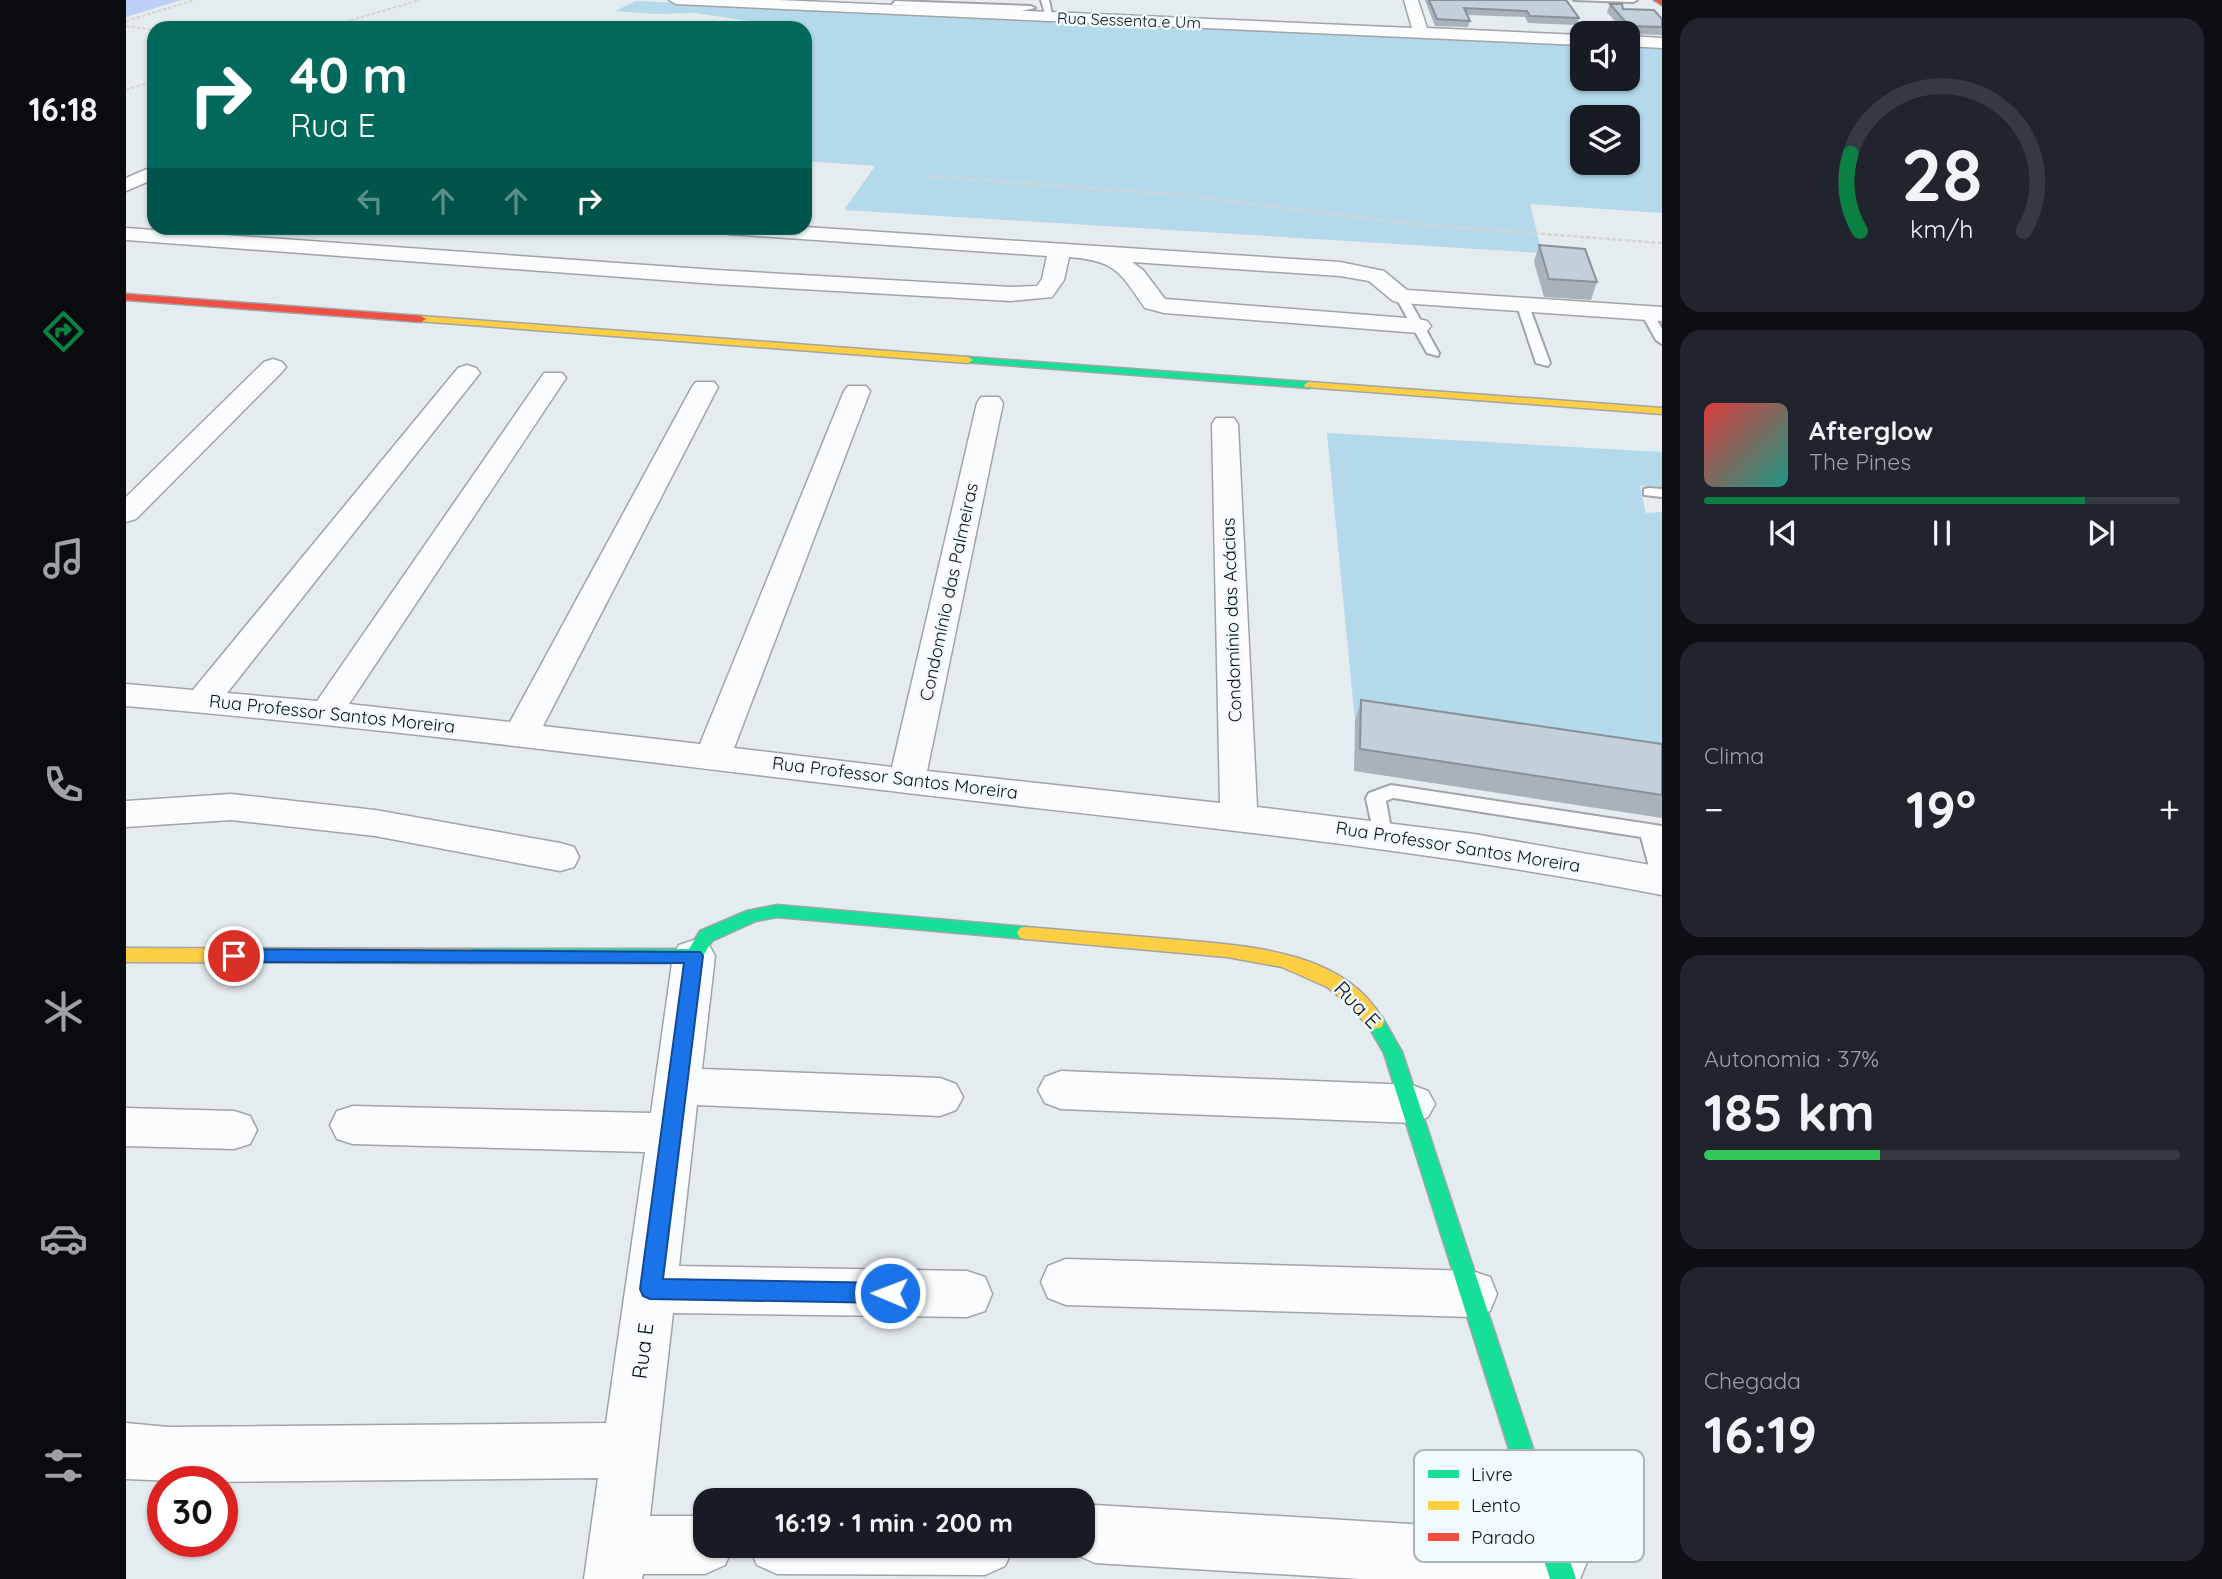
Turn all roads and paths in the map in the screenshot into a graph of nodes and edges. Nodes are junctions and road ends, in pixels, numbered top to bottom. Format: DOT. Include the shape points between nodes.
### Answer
graph roads {
  1 [pos="195,0"];
  2 [pos="420,0"];
  3 [pos="676,0"];
  4 [pos="1045,0"];
  5 [pos="1411,0"];
  6 [pos="1578,0"];
  7 [pos="1633,0"];
  8 [pos="1657,0"];
  9 [pos="1662,2"];
  10 [pos="895,3"];
  11 [pos="991,9"];
  12 [pos="1338,9"];
  13 [pos="1050,17"];
  14 [pos="126,21"];
  15 [pos="348,21"];
  16 [pos="126,26"];
  17 [pos="147,29"];
  18 [pos="1343,29"];
  19 [pos="1421,33"];
  20 [pos="1570,39"];
  21 [pos="1640,42"];
  22 [pos="1662,43"];
  23 [pos="147,83"];
  24 [pos="126,90"];
  25 [pos="147,175"];
  26 [pos="926,176"];
  27 [pos="128,184"];
  28 [pos="147,185"];
  29 [pos="126,234"];
  30 [pos="740,238"];
  31 [pos="1662,243"];
  32 [pos="1059,251"];
  33 [pos="1108,254"];
  34 [pos="716,277"];
  35 [pos="1401,296"];
  36 [pos="126,297"];
  37 [pos="1522,303"];
  38 [pos="1655,313"];
  39 [pos="1419,326"];
  40 [pos="1662,340"];
  41 [pos="1433,354"];
  42 [pos="1543,363"];
  43 [pos="273,367"];
  44 [pos="467,373"];
  45 [pos="553,379"];
  46 [pos="705,387"];
  47 [pos="857,391"];
  48 [pos="990,403"];
  49 [pos="1662,411"];
  50 [pos="1225,424"];
  51 [pos="126,513"];
  52 [pos="126,695"];
  53 [pos="203,701"];
  54 [pos="327,712"];
  55 [pos="521,735"];
  56 [pos="714,755"];
  57 [pos="907,781"];
  58 [pos="126,814"];
  59 [pos="1239,817"];
  60 [pos="1656,832"];
  61 [pos="1382,835"];
  62 [pos="560,857"];
  63 [pos="1662,879"];
  64 [pos="126,955"];
  65 [pos="694,956"];
  66 [pos="1060,1090"];
  67 [pos="940,1097"];
  68 [pos="1412,1104"];
  69 [pos="675,1110"];
  70 [pos="353,1125"];
  71 [pos="126,1127"];
  72 [pos="234,1130"];
  73 [pos="1066,1282"];
  74 [pos="650,1289"];
  75 [pos="967,1294"];
  76 [pos="1472,1294"];
  77 [pos="631,1450"];
  78 [pos="1522,1450"];
  79 [pos="126,1451"];
  80 [pos="1095,1534"];
  81 [pos="693,1547"];
  82 [pos="1414,1559"];
  83 [pos="615,1562"];
  84 [pos="1448,1562"];
  85 [pos="1561,1571"];
  1 -- 14 [label="path"];
  2 -- 15 [label="path"];
  3 -- 11 [label="street, Rua Sessenta e Um"];
  4 -- 13 [label="lane"];
  5 -- 19 [label="street"];
  6 -- 7 [label="lane"];
  8 -- 9 [label="street"];
  10 -- 11 [label="lane"];
  11 -- 13 [label="street, Rua Sessenta e Um"];
  12 -- 18 [label="street"];
  13 -- 18 [label="street, Rua Sessenta e Um"];
  16 -- 17 [label="path"];
  18 -- 19 [label="street, Rua Sessenta e Um"];
  19 -- 20 [label="street, Rua Sessenta e Um"];
  21 -- 22 [label="street"];
  23 -- 24 [label="path"];
  25 -- 27 [label="street"];
  26 -- 31 [label="path" via="1191,197 1413,224"];
  27 -- 28 [label="street"];
  29 -- 34 [label="street"];
  30 -- 32 [label="street"];
  30 -- 34 [label="street"];
  32 -- 33 [label="street"];
  32 -- 34 [label="street" via="1054,280 1044,292 1034,294"];
  33 -- 35 [label="street" via="1340,269 1376,276"];
  33 -- 39 [label="street" via="1135,275 1153,303 1164,306"];
  35 -- 37 [label="street"];
  35 -- 39 [label="lane"];
  36 -- 49 [label="street"];
  37 -- 38 [label="street"];
  37 -- 42 [label="lane"];
  38 -- 40 [label="lane"];
  39 -- 41 [label="lane"];
  43 -- 51 [label="street"];
  44 -- 53 [label="street"];
  45 -- 54 [label="street"];
  46 -- 55 [label="street"];
  47 -- 56 [label="street"];
  48 -- 57 [label="street, Condomínio das Palmeiras"];
  50 -- 59 [label="street, Condomínio das Acácias"];
  52 -- 53 [label="street, Rua Professor Santos Moreira"];
  53 -- 54 [label="street, Rua Professor Santos Moreira"];
  54 -- 55 [label="street, Rua Professor Santos Moreira"];
  55 -- 56 [label="street, Rua Professor Santos Moreira"];
  56 -- 57 [label="street, Rua Professor Santos Moreira"];
  57 -- 59 [label="street, Rua Professor Santos Moreira"];
  58 -- 62 [label="street" via="231,807 375,823"];
  59 -- 61 [label="street, Rua Professor Santos Moreira"];
  60 -- 61 [label="lane" via="1391,791 1376,798"];
  60 -- 63 [label="lane"];
  61 -- 63 [label="street, Rua Professor Santos Moreira"];
  64 -- 65 [label="street"];
  65 -- 68 [label="street, Rua E" via="706,936 753,915 777,911 1264,954 1301,962 1332,978 1359,1000 1378,1020"];
  65 -- 69 [label="street, Rua E"];
  66 -- 68 [label="street"];
  67 -- 69 [label="street"];
  68 -- 76 [label="street, Rua E"];
  69 -- 70 [label="street"];
  69 -- 74 [label="street, Rua E"];
  71 -- 72 [label="street"];
  73 -- 76 [label="street"];
  74 -- 75 [label="street"];
  74 -- 77 [label="street, Rua E"];
  76 -- 78 [label="street, Rua E"];
  77 -- 79 [label="street" via="168,1455"];
  77 -- 83 [label="street, Rua E"];
  80 -- 82 [label="street"];
  81 -- 83 [label="street"];
  84 -- 85 [label="street"];
}
